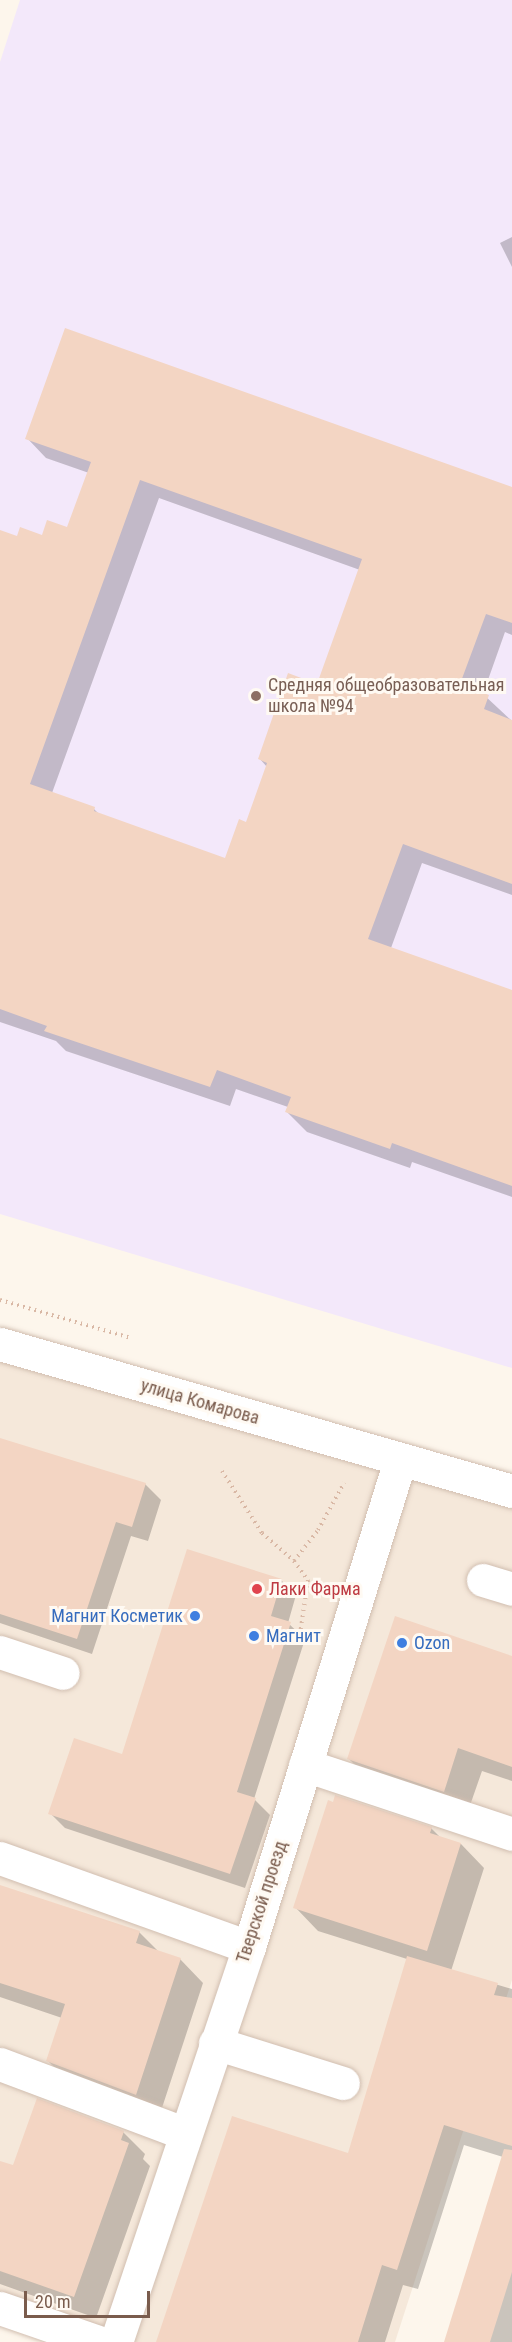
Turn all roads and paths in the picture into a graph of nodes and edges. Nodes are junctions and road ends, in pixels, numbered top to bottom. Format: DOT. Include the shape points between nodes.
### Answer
graph roads {
  1 [pos="0,1344"];
  2 [pos="365,1450"];
  3 [pos="400,1460"];
  4 [pos="222,1471"];
  5 [pos="512,1491"];
  6 [pos="294,1561"];
  7 [pos="308,1580"];
  8 [pos="0,1652"];
  9 [pos="63,1673"];
  10 [pos="305,1765"];
  11 [pos="512,1834"];
  12 [pos="0,1858"];
  13 [pos="249,1947"];
  14 [pos="215,2043"];
  15 [pos="0,2064"];
  16 [pos="344,2083"];
  17 [pos="184,2133"];
  18 [pos="0,2308"];
  19 [pos="98,2342"];
  20 [pos="116,2342"];
  1 -- 2 [label="street, улица Комарова"];
  2 -- 3 [label="street, улица Комарова"];
  2 -- 6 [label="path" via="318,1530"];
  3 -- 5 [label="street, улица Комарова"];
  3 -- 10 [label="street, Тверской проезд"];
  4 -- 6 [label="path" via="262,1533"];
  6 -- 7 [label="path"];
  8 -- 9 [label="street"];
  10 -- 11 [label="street"];
  10 -- 13 [label="street, Тверской проезд"];
  12 -- 13 [label="street"];
  13 -- 14 [label="street, Тверской проезд"];
  14 -- 16 [label="street"];
  14 -- 17 [label="street, Тверской проезд"];
  15 -- 17 [label="street"];
  17 -- 20 [label="street, Тверской проезд"];
  18 -- 19 [label="street"];
}
